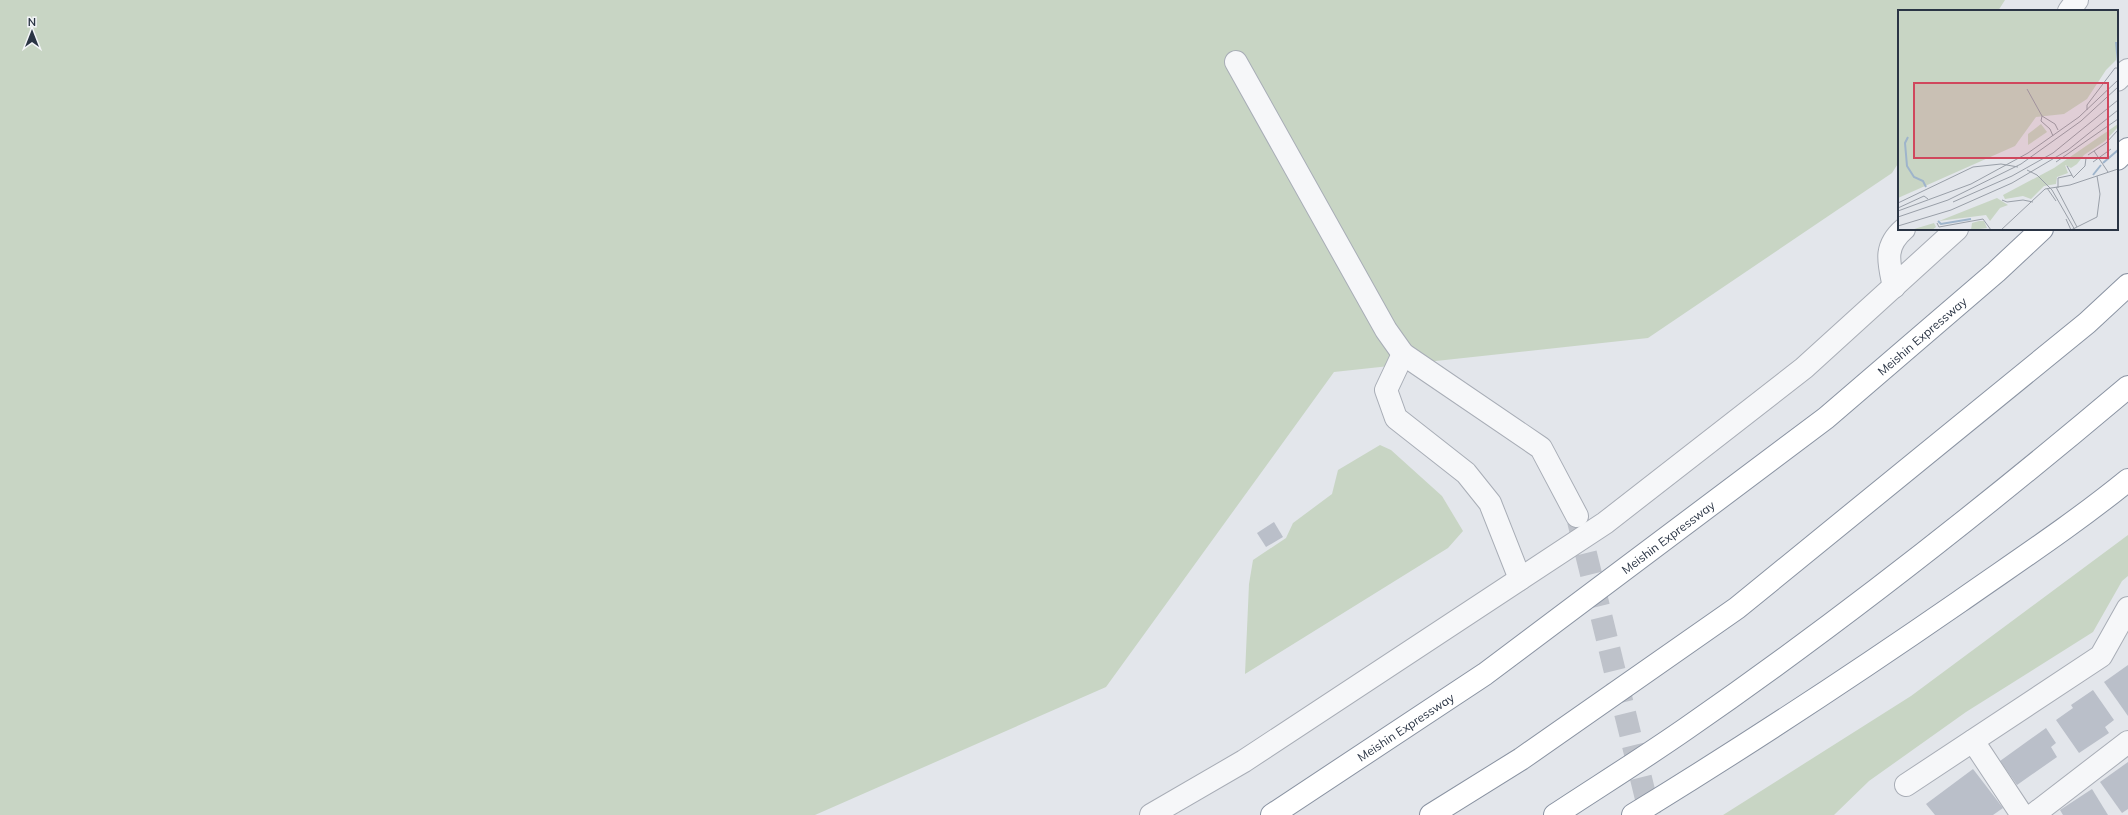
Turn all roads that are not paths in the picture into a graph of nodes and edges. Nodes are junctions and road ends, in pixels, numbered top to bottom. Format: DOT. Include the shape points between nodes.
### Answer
graph roads {
  1 [pos="2077,0"];
  2 [pos="2070,10"];
  3 [pos="1236,62"];
  4 [pos="2128,70"];
  5 [pos="2118,79"];
  6 [pos="2128,149"];
  7 [pos="2118,158"];
  8 [pos="1903,230"];
  9 [pos="1956,230"];
  10 [pos="2041,230"];
  11 [pos="2128,285"];
  12 [pos="1894,287"];
  13 [pos="1403,354"];
  14 [pos="2128,387"];
  15 [pos="2128,480"];
  16 [pos="1577,516"];
  17 [pos="1520,579"];
  18 [pos="2128,608"];
  19 [pos="1973,741"];
  20 [pos="2128,742"];
  21 [pos="1906,785"];
  22 [pos="1151,815"];
  23 [pos="1272,815"];
  24 [pos="1431,815"];
  25 [pos="1555,815"];
  26 [pos="1633,815"];
  27 [pos="2022,815"];
  28 [pos="2033,815"];
  1 -- 2 [label="street"];
  3 -- 13 [label="street" via="1386,330"];
  4 -- 5 [label="street"];
  6 -- 7 [label="highway"];
  8 -- 12 [label="street" via="1895,236 1887,257"];
  9 -- 12 [label="street"];
  10 -- 23 [label="highway, Meishin Expressway" via="1996,272 1820,423 1485,674"];
  11 -- 24 [label="highway" via="2087,323 1737,608 1521,759"];
  12 -- 17 [label="street" via="1804,368 1605,523"];
  13 -- 16 [label="street" via="1541,448"];
  13 -- 17 [label="street" via="1386,390 1396,418 1466,473 1490,503"];
  14 -- 25 [label="highway" via="2030,471 1860,603 1687,728"];
  15 -- 26 [label="highway" via="2082,517 1891,649"];
  17 -- 22 [label="street" via="1244,760"];
  18 -- 19 [label="street" via="2101,656"];
  19 -- 21 [label="street"];
  19 -- 27 [label="street"];
  20 -- 28 [label="street"];
}
